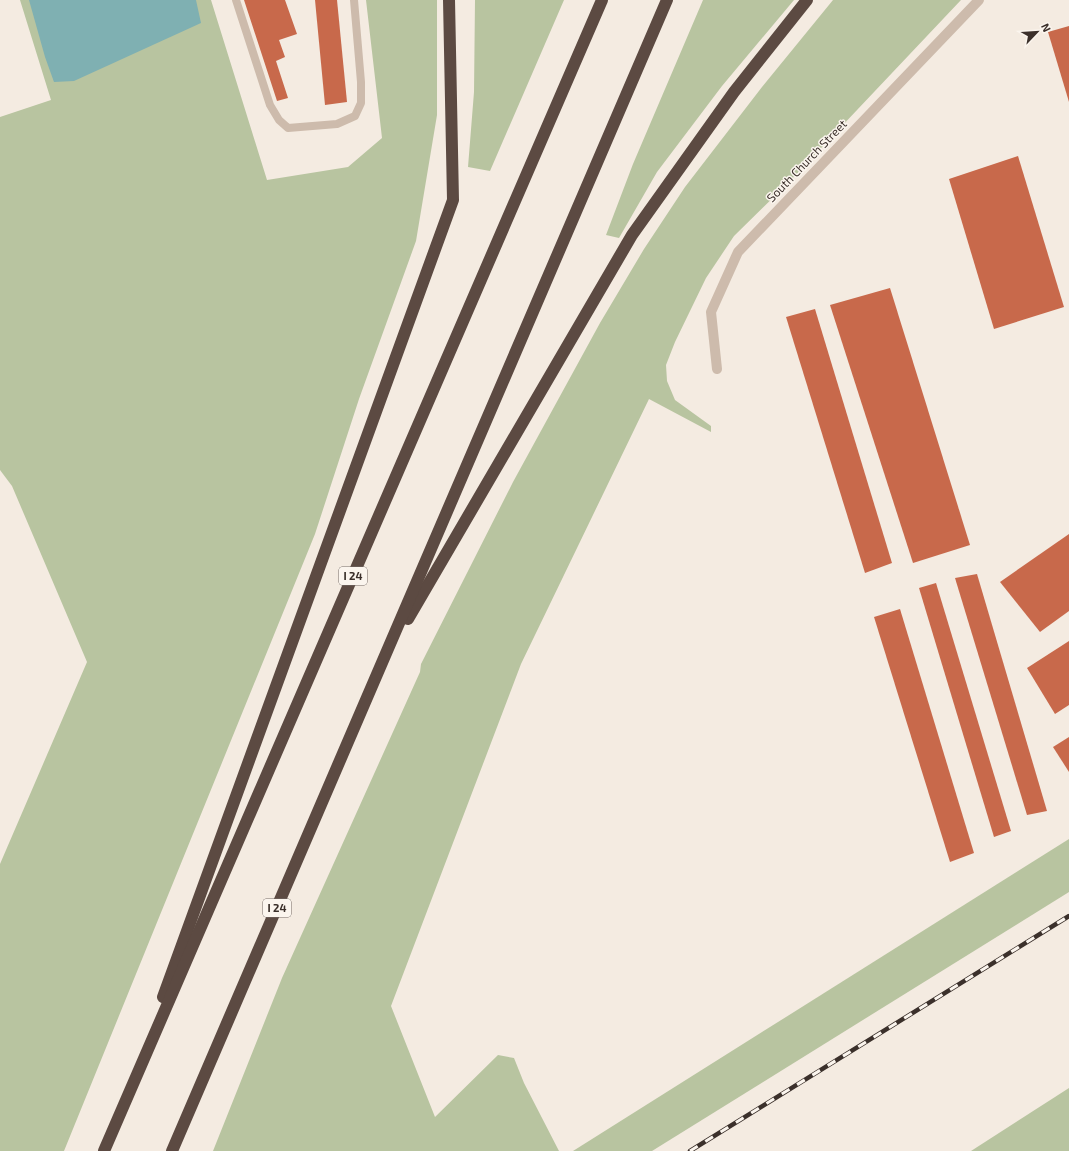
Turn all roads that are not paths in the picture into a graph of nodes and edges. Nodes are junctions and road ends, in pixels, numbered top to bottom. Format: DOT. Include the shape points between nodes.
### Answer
graph roads {
  1 [pos="236,0"];
  2 [pos="354,0"];
  3 [pos="449,0"];
  4 [pos="602,0"];
  5 [pos="667,0"];
  6 [pos="807,0"];
  7 [pos="979,0"];
  8 [pos="717,369"];
  9 [pos="381,665"];
  10 [pos="118,1118"];
  11 [pos="104,1151"];
  12 [pos="172,1151"];
  1 -- 2 [label="lane" via="270,106 288,128 337,124 355,116 361,103"];
  3 -- 10 [label="highway" via="453,200"];
  4 -- 10 [label="highway, I 24"];
  5 -- 9 [label="highway, I 24"];
  6 -- 9 [label="highway" via="734,92 632,235"];
  7 -- 8 [label="street, South Church Street" via="738,252 710,312"];
  9 -- 12 [label="highway, I 24"];
  10 -- 11 [label="highway, I 24"];
}
